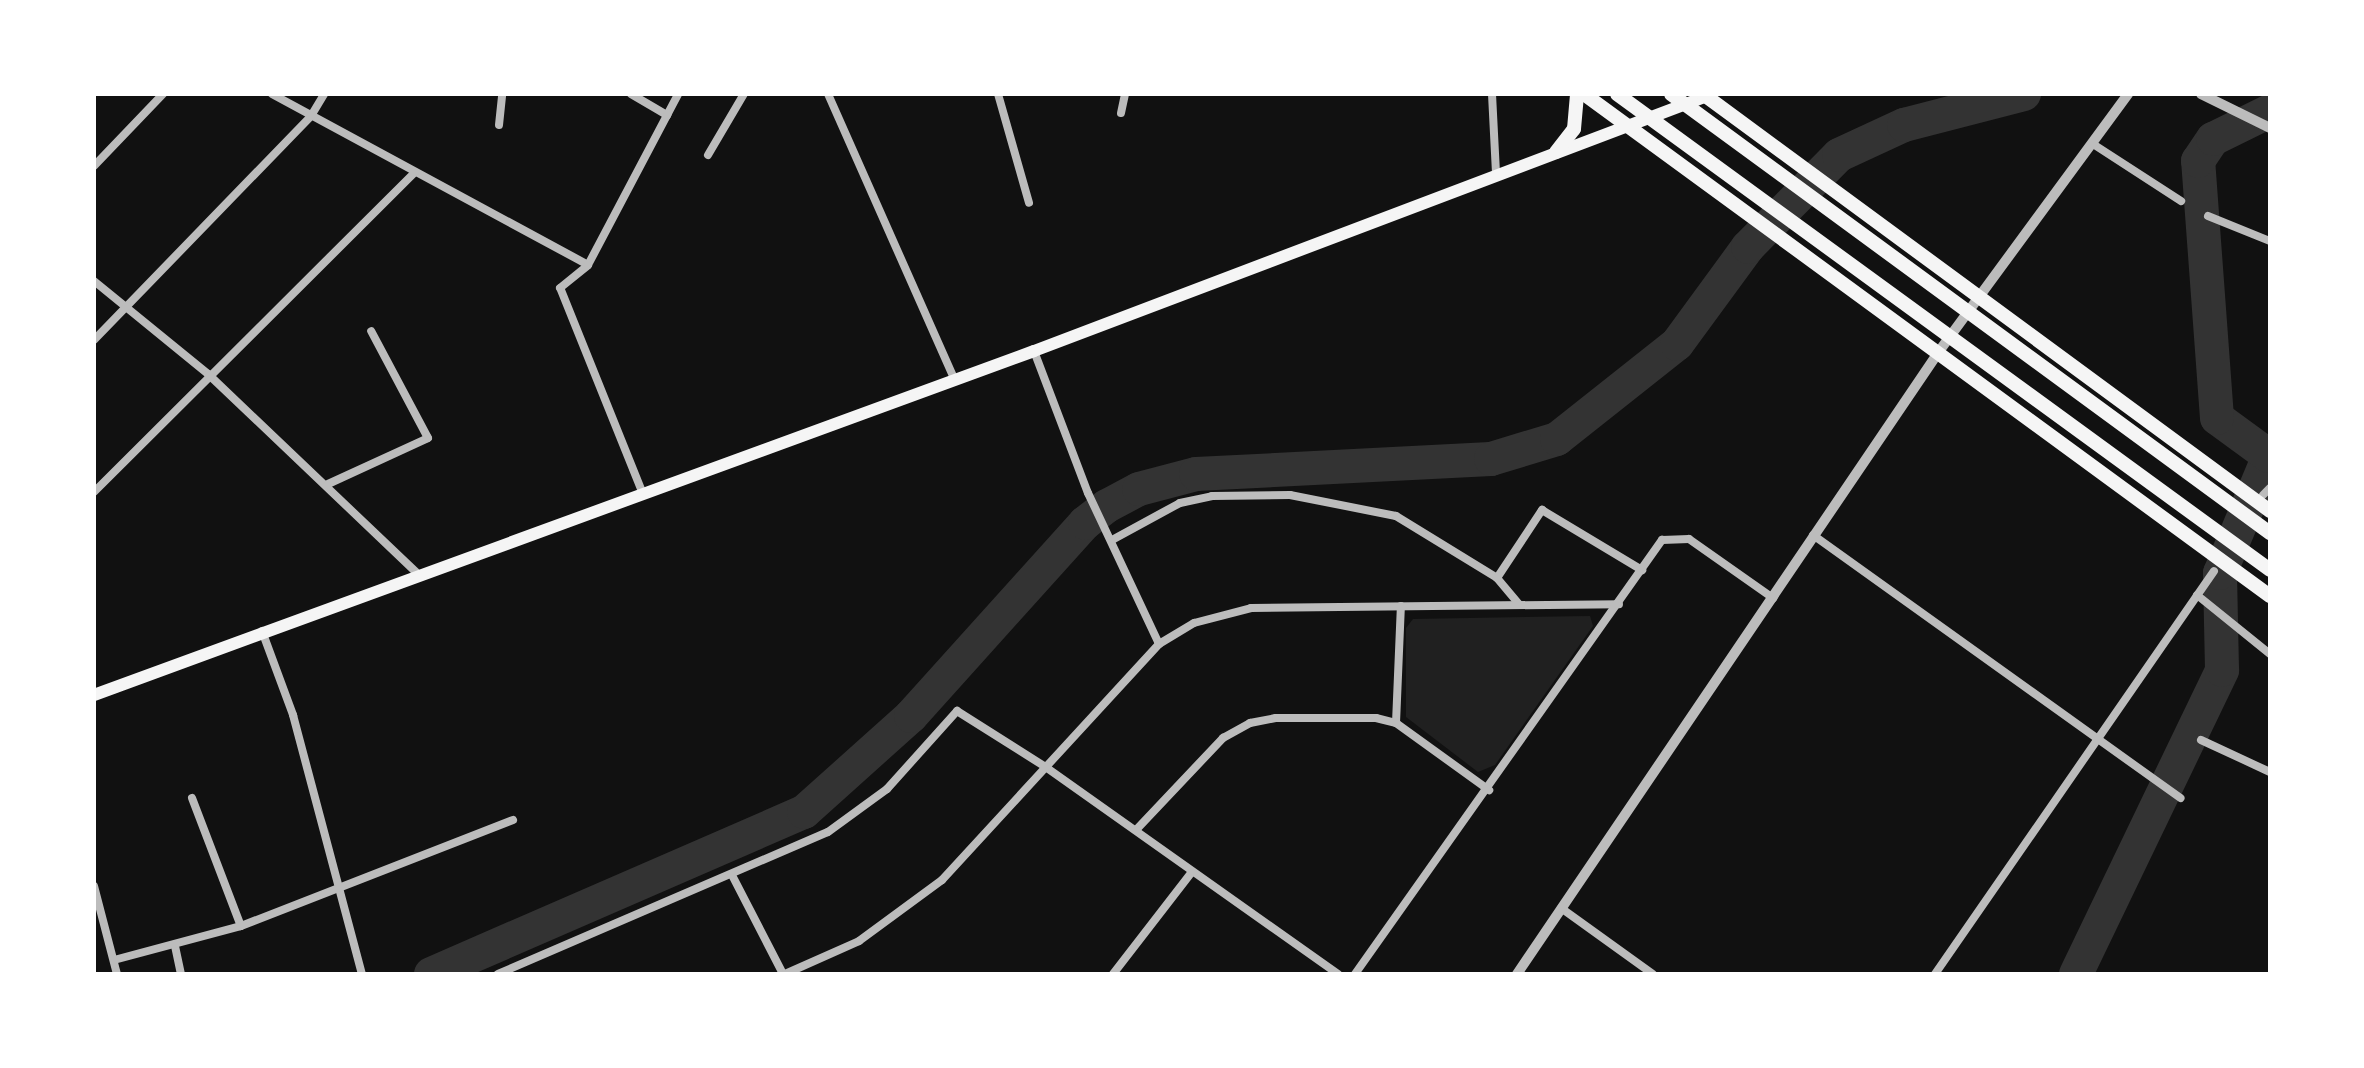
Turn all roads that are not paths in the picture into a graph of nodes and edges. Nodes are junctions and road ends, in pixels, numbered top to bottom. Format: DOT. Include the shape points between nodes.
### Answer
graph roads {
  1 [pos="163,94"];
  2 [pos="272,94"];
  3 [pos="324,94"];
  4 [pos="502,94"];
  5 [pos="631,94"];
  6 [pos="678,94"];
  7 [pos="744,94"];
  8 [pos="828,94"];
  9 [pos="998,94"];
  10 [pos="1125,94"];
  11 [pos="1492,94"];
  12 [pos="1577,94"];
  13 [pos="1584,94"];
  14 [pos="1617,94"];
  15 [pos="1671,94"];
  16 [pos="2201,94"];
  17 [pos="1707,95"];
  18 [pos="2127,95"];
  19 [pos="1121,113"];
  20 [pos="667,115"];
  21 [pos="311,116"];
  22 [pos="499,125"];
  23 [pos="1628,127"];
  24 [pos="2270,128"];
  25 [pos="2093,144"];
  26 [pos="1556,152"];
  27 [pos="708,155"];
  28 [pos="94,166"];
  29 [pos="415,172"];
  30 [pos="1496,173"];
  31 [pos="2181,201"];
  32 [pos="1029,203"];
  33 [pos="2208,216"];
  34 [pos="2270,241"];
  35 [pos="588,265"];
  36 [pos="94,281"];
  37 [pos="1979,297"];
  38 [pos="127,308"];
  39 [pos="371,331"];
  40 [pos="94,340"];
  41 [pos="1940,350"];
  42 [pos="1034,351"];
  43 [pos="208,374"];
  44 [pos="955,380"];
  45 [pos="328,484"];
  46 [pos="94,492"];
  47 [pos="643,494"];
  48 [pos="2270,511"];
  49 [pos="2270,533"];
  50 [pos="1813,535"];
  51 [pos="1112,540"];
  52 [pos="1642,570"];
  53 [pos="2270,570"];
  54 [pos="2214,571"];
  55 [pos="418,574"];
  56 [pos="1497,578"];
  57 [pos="2197,595"];
  58 [pos="2270,596"];
  59 [pos="1773,598"];
  60 [pos="1519,604"];
  61 [pos="1619,604"];
  62 [pos="1401,606"];
  63 [pos="262,631"];
  64 [pos="1159,644"];
  65 [pos="2270,654"];
  66 [pos="94,695"];
  67 [pos="1396,723"];
  68 [pos="2099,737"];
  69 [pos="2201,740"];
  70 [pos="1047,768"];
  71 [pos="2270,772"];
  72 [pos="1489,790"];
  73 [pos="192,798"];
  74 [pos="2180,798"];
  75 [pos="513,820"];
  76 [pos="1136,830"];
  77 [pos="1191,873"];
  78 [pos="733,877"];
  79 [pos="94,886"];
  80 [pos="339,888"];
  81 [pos="1561,908"];
  82 [pos="241,926"];
  83 [pos="175,946"];
  84 [pos="114,960"];
  85 [pos="117,974"];
  86 [pos="181,974"];
  87 [pos="362,974"];
  88 [pos="498,974"];
  89 [pos="784,974"];
  90 [pos="1113,974"];
  91 [pos="1338,974"];
  92 [pos="1355,974"];
  93 [pos="1517,974"];
  94 [pos="1653,974"];
  95 [pos="1935,974"];
  1 -- 28 [label="street"];
  2 -- 21 [label="street"];
  3 -- 21 [label="street"];
  4 -- 22 [label="street"];
  5 -- 20 [label="street"];
  6 -- 20 [label="street"];
  7 -- 27 [label="street"];
  8 -- 44 [label="street"];
  9 -- 32 [label="street"];
  10 -- 19 [label="street"];
  11 -- 30 [label="street"];
  12 -- 26 [label="highway" via="1574,129"];
  13 -- 23 [label="highway"];
  14 -- 53 [label="highway"];
  15 -- 49 [label="highway"];
  16 -- 24 [label="street"];
  17 -- 23 [label="main road"];
  17 -- 37 [label="highway"];
  18 -- 25 [label="street"];
  20 -- 35 [label="street"];
  21 -- 29 [label="street"];
  21 -- 38 [label="street"];
  23 -- 26 [label="main road"];
  23 -- 41 [label="highway"];
  25 -- 31 [label="street"];
  25 -- 37 [label="street"];
  26 -- 30 [label="main road"];
  29 -- 35 [label="street"];
  29 -- 43 [label="street"];
  30 -- 42 [label="main road"];
  33 -- 34 [label="street"];
  35 -- 47 [label="street" via="560,288"];
  36 -- 38 [label="street"];
  37 -- 41 [label="street"];
  37 -- 48 [label="highway"];
  38 -- 40 [label="street"];
  38 -- 43 [label="street"];
  39 -- 45 [label="street" via="428,438"];
  41 -- 50 [label="street"];
  41 -- 58 [label="highway"];
  42 -- 44 [label="main road"];
  42 -- 51 [label="street" via="1088,493"];
  43 -- 45 [label="street"];
  43 -- 46 [label="street"];
  44 -- 47 [label="main road"];
  45 -- 55 [label="street"];
  47 -- 55 [label="main road"];
  50 -- 59 [label="street"];
  50 -- 68 [label="street"];
  51 -- 56 [label="street" via="1180,503 1212,496 1290,495 1396,516"];
  51 -- 64 [label="street"];
  52 -- 56 [label="street" via="1542,510"];
  52 -- 59 [label="street" via="1662,540 1689,539"];
  52 -- 61 [label="street"];
  54 -- 57 [label="street"];
  55 -- 63 [label="main road"];
  56 -- 60 [label="street"];
  57 -- 65 [label="street"];
  57 -- 68 [label="street"];
  59 -- 81 [label="street"];
  60 -- 61 [label="street"];
  60 -- 62 [label="street"];
  61 -- 72 [label="street"];
  62 -- 64 [label="street" via="1251,608 1194,623"];
  62 -- 67 [label="street"];
  63 -- 66 [label="main road"];
  63 -- 80 [label="street" via="293,715"];
  64 -- 70 [label="street"];
  67 -- 72 [label="street"];
  67 -- 76 [label="street" via="1319,718 1250,723 1223,738"];
  68 -- 74 [label="street"];
  68 -- 95 [label="street"];
  69 -- 71 [label="street"];
  70 -- 76 [label="street"];
  70 -- 78 [label="street" via="957,711 887,789 840,824"];
  70 -- 89 [label="street" via="908,909 859,941"];
  72 -- 92 [label="street"];
  73 -- 82 [label="street"];
  75 -- 80 [label="street"];
  76 -- 77 [label="street"];
  77 -- 90 [label="street"];
  77 -- 91 [label="street"];
  78 -- 88 [label="street"];
  78 -- 89 [label="street"];
  79 -- 84 [label="street"];
  80 -- 82 [label="street"];
  80 -- 87 [label="street"];
  81 -- 93 [label="street"];
  81 -- 94 [label="street"];
  82 -- 83 [label="street"];
  83 -- 84 [label="street"];
  83 -- 86 [label="street"];
  84 -- 85 [label="street"];
}
